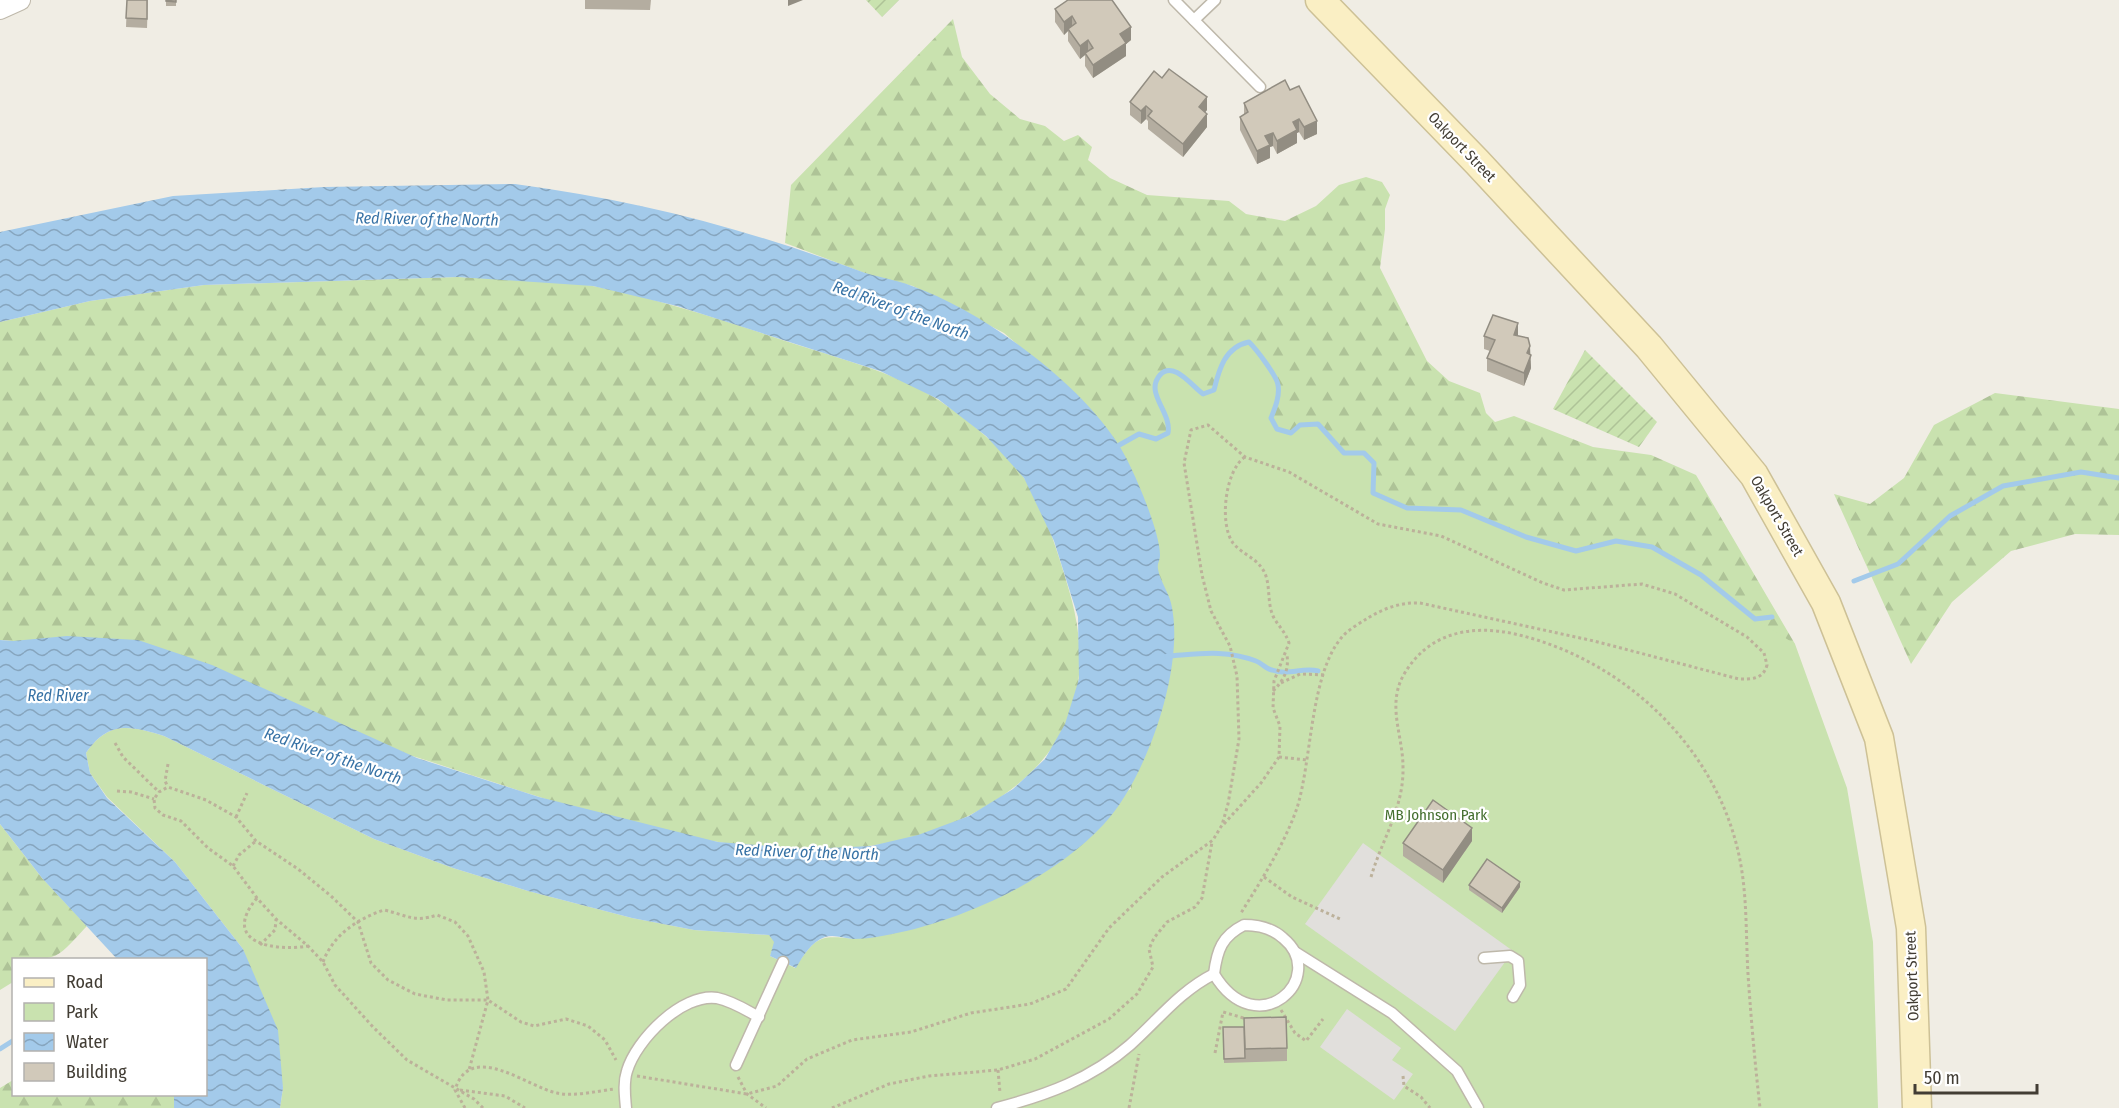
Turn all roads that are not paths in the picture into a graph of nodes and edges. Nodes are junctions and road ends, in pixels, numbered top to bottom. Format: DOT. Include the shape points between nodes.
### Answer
graph roads {
  1 [pos="20,0"];
  2 [pos="1174,0"];
  3 [pos="1215,0"];
  4 [pos="1320,0"];
  5 [pos="0,9"];
  6 [pos="1194,20"];
  7 [pos="1260,87"];
  8 [pos="1295,952"];
  9 [pos="1484,958"];
  10 [pos="783,962"];
  11 [pos="1214,974"];
  12 [pos="1513,997"];
  13 [pos="759,1017"];
  14 [pos="736,1065"];
  15 [pos="626,1108"];
  16 [pos="999,1108"];
  17 [pos="1478,1108"];
  18 [pos="1917,1108"];
  1 -- 5 [label="street"];
  2 -- 6 [label="lane"];
  3 -- 6 [label="lane"];
  4 -- 18 [label="street, Oakport Street" via="1649,347 1754,475 1826,603 1879,738 1911,928"];
  6 -- 7 [label="lane"];
  8 -- 11 [label="lane" via="1268,928 1244,925 1233,930 1218,951"];
  8 -- 11 [label="lane" via="1299,964 1297,977 1277,1007 1244,1004 1232,998"];
  8 -- 17 [label="lane" via="1392,1012 1457,1071"];
  9 -- 12 [label="lane" via="1510,956 1518,961 1520,984"];
  10 -- 13 [label="lane"];
  11 -- 16 [label="lane" via="1180,994 1111,1060 1083,1078 1043,1096"];
  13 -- 14 [label="lane"];
  13 -- 15 [label="lane" via="715,998 683,1006 653,1030 632,1057 626,1073"];
}
